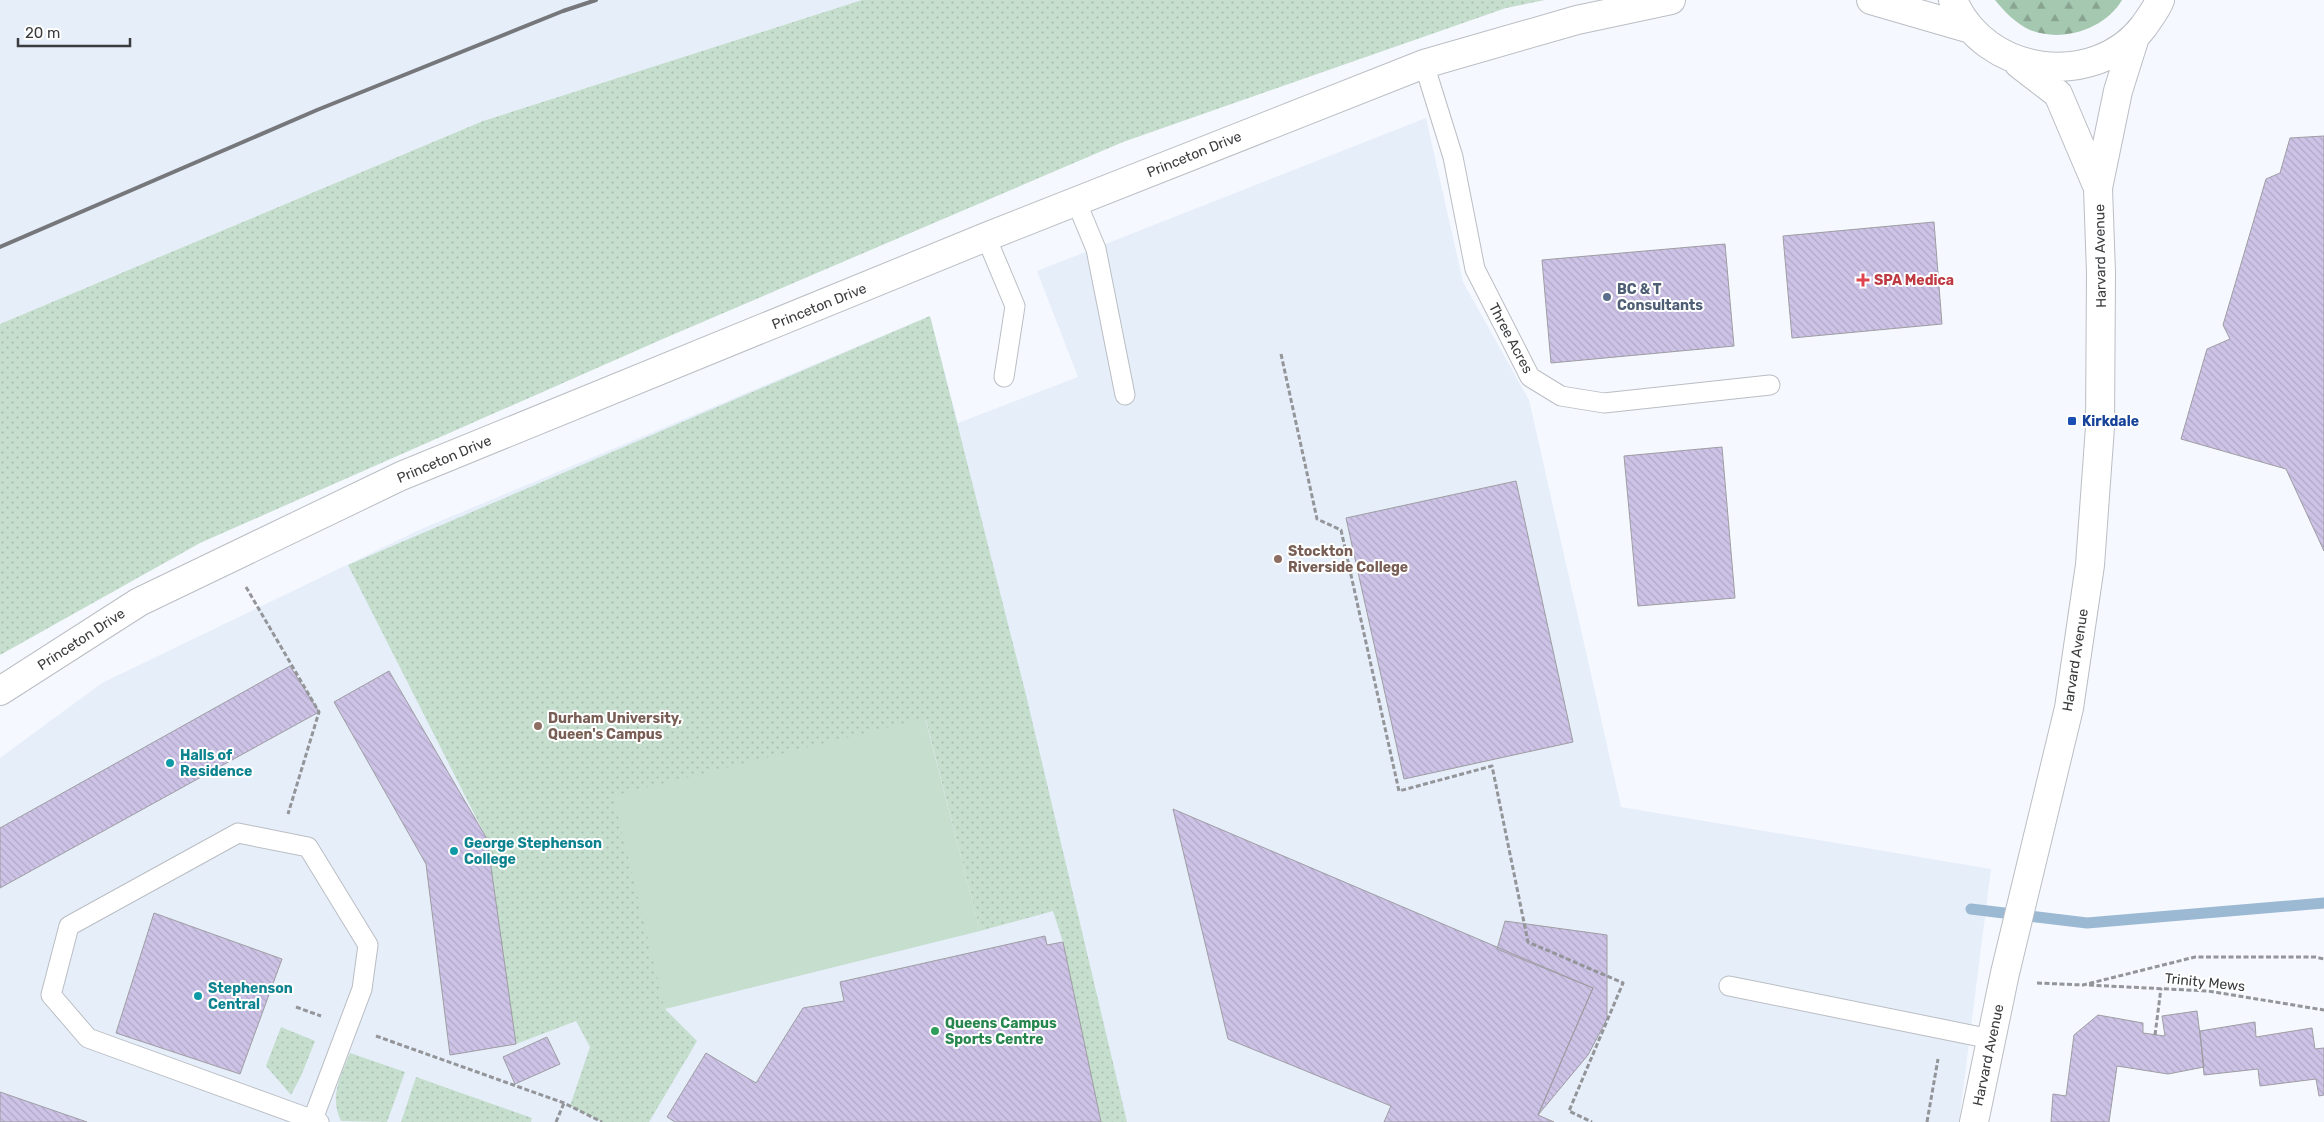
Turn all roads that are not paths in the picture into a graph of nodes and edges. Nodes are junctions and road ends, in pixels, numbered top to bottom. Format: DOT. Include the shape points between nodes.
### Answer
graph roads {
  1 [pos="1671,0"];
  2 [pos="1871,0"];
  3 [pos="1953,0"];
  4 [pos="2160,0"];
  5 [pos="1971,29"];
  6 [pos="2135,37"];
  7 [pos="2015,60"];
  8 [pos="1424,64"];
  9 [pos="2098,188"];
  10 [pos="1076,201"];
  11 [pos="986,237"];
  12 [pos="1004,377"];
  13 [pos="1770,385"];
  14 [pos="1125,394"];
  15 [pos="0,692"];
  16 [pos="1729,986"];
  17 [pos="1992,1039"];
  18 [pos="316,1121"];
  19 [pos="1974,1122"];
  1 -- 8 [label="street, Princeton Drive" via="1577,20"];
  2 -- 5 [label="street"];
  3 -- 5 [label="street"];
  4 -- 6 [label="street" via="2157,9"];
  5 -- 7 [label="street" via="1991,48"];
  6 -- 7 [label="street" via="2108,56 2078,66 2046,67"];
  6 -- 9 [label="street, Harvard Avenue" via="2118,90"];
  7 -- 9 [label="street, Harvard Avenue" via="2058,94"];
  8 -- 10 [label="street, Princeton Drive"];
  8 -- 13 [label="lane, Three Acres" via="1453,157 1475,269 1530,377 1561,396 1604,402"];
  9 -- 17 [label="street, Harvard Avenue" via="2100,427 2090,565 2068,708"];
  10 -- 11 [label="street, Princeton Drive"];
  10 -- 14 [label="lane" via="1096,250"];
  11 -- 12 [label="lane" via="1016,306"];
  11 -- 15 [label="street, Princeton Drive" via="402,476 139,602"];
  16 -- 17 [label="lane"];
  17 -- 19 [label="street, Harvard Avenue"];
  18 -- 18 [label="lane" via="88,1038 51,995 70,926 238,833 308,847 368,945 362,989"];
}
